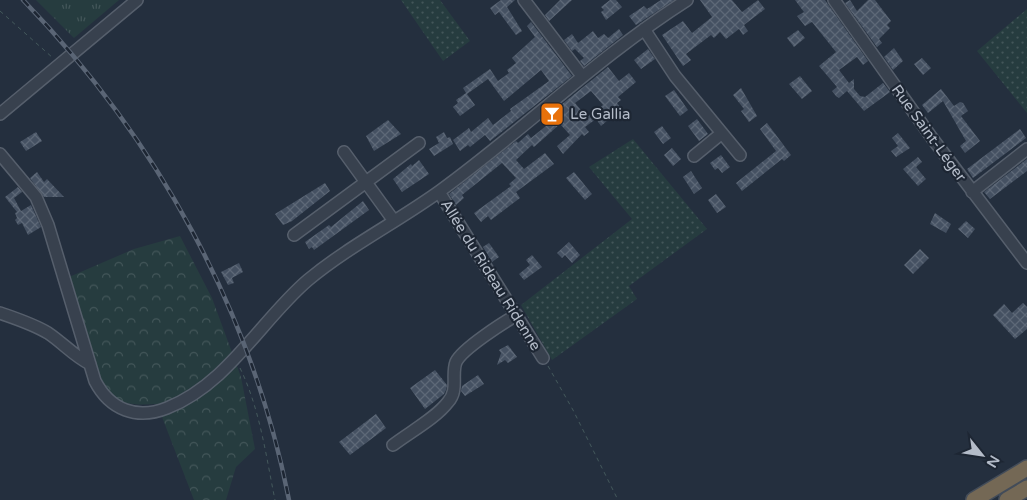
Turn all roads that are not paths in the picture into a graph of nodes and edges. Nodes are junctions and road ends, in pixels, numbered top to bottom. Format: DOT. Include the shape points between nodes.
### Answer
graph roads {
  1 [pos="137,0"];
  2 [pos="524,0"];
  3 [pos="687,0"];
  4 [pos="834,0"];
  5 [pos="644,29"];
  6 [pos="582,76"];
  7 [pos="0,114"];
  8 [pos="722,133"];
  9 [pos="419,143"];
  10 [pos="1027,149"];
  11 [pos="344,152"];
  12 [pos="0,154"];
  13 [pos="740,155"];
  14 [pos="694,156"];
  15 [pos="365,181"];
  16 [pos="440,192"];
  17 [pos="972,192"];
  18 [pos="394,221"];
  19 [pos="294,235"];
  20 [pos="1027,263"];
  21 [pos="0,313"];
  22 [pos="517,315"];
  23 [pos="543,358"];
  24 [pos="90,364"];
  25 [pos="394,444"];
  26 [pos="1027,468"];
  27 [pos="1027,488"];
  28 [pos="974,500"];
  29 [pos="1007,500"];
  1 -- 7 [label="street"];
  2 -- 6 [label="street"];
  3 -- 5 [label="street"];
  4 -- 17 [label="street, Rue Saint-Léger"];
  5 -- 6 [label="street"];
  5 -- 8 [label="street" via="675,76"];
  6 -- 16 [label="street"];
  8 -- 13 [label="street"];
  8 -- 14 [label="street"];
  9 -- 15 [label="street"];
  10 -- 17 [label="street"];
  11 -- 15 [label="street"];
  12 -- 24 [label="street" via="36,197"];
  15 -- 18 [label="street"];
  15 -- 19 [label="street"];
  16 -- 18 [label="street"];
  16 -- 22 [label="street, Allée du Rideau Ridenne"];
  17 -- 20 [label="street, Rue Saint-Léger"];
  18 -- 24 [label="street" via="309,279 214,378 191,396 167,408 144,413 122,410 107,400 95,381"];
  21 -- 24 [label="street" via="50,334 74,356"];
  22 -- 23 [label="street, Allée du Rideau Ridenne"];
  22 -- 25 [label="street" via="500,324 462,355 456,362 454,391 448,402"];
  26 -- 28 [label="highway"];
  27 -- 29 [label="highway"];
}
